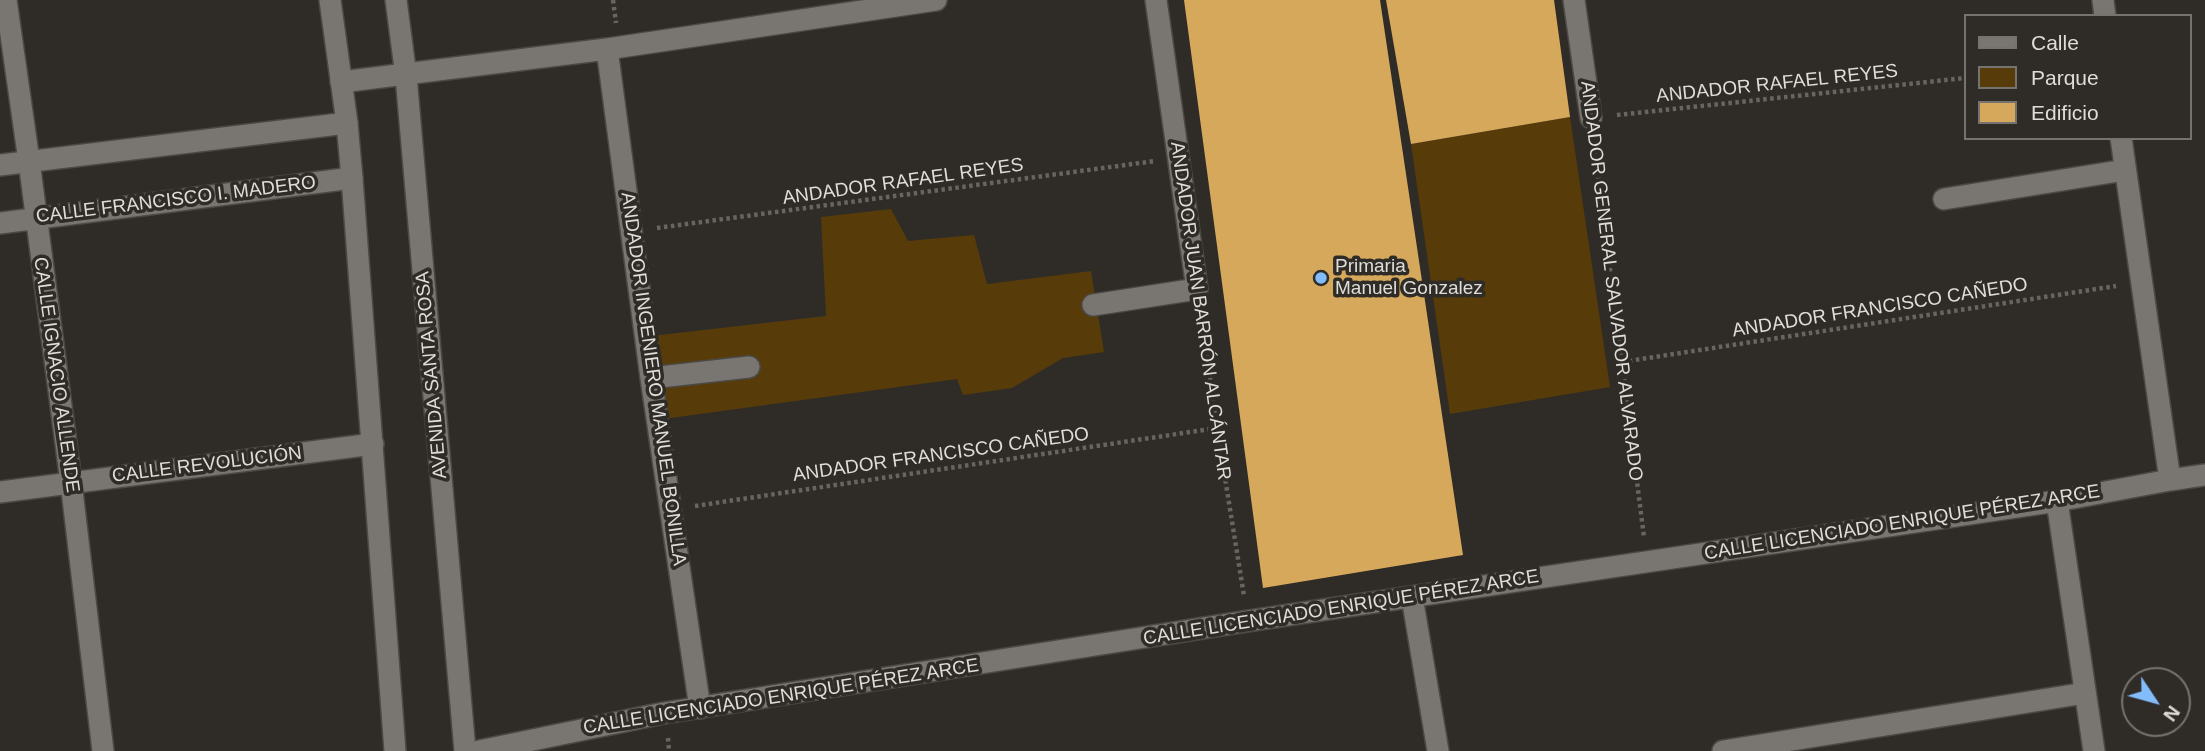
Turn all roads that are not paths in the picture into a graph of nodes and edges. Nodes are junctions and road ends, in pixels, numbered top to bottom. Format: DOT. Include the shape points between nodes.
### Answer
graph roads {
  1 [pos="6,0"];
  2 [pos="330,0"];
  3 [pos="396,0"];
  4 [pos="936,0"];
  5 [pos="1157,0"];
  6 [pos="1574,0"];
  7 [pos="607,49"];
  8 [pos="406,76"];
  9 [pos="341,82"];
  10 [pos="1591,118"];
  11 [pos="347,123"];
  12 [pos="2121,140"];
  13 [pos="29,161"];
  14 [pos="0,165"];
  15 [pos="2125,170"];
  16 [pos="352,178"];
  17 [pos="1944,199"];
  18 [pos="36,218"];
  19 [pos="0,223"];
  20 [pos="1093,304"];
  21 [pos="749,367"];
  22 [pos="651,378"];
  23 [pos="373,444"];
  24 [pos="2205,475"];
  25 [pos="2170,480"];
  26 [pos="71,482"];
  27 [pos="0,492"];
  28 [pos="2057,501"];
  29 [pos="1412,597"];
  30 [pos="2085,693"];
  31 [pos="700,708"];
  32 [pos="103,751"];
  33 [pos="396,751"];
  34 [pos="465,751"];
  35 [pos="480,751"];
  36 [pos="1438,751"];
  37 [pos="1723,751"];
  38 [pos="2094,751"];
  1 -- 13 [label="street, CALLE IGNACIO ALLENDE"];
  2 -- 9 [label="street"];
  3 -- 8 [label="street, AVENIDA SANTA ROSA"];
  4 -- 7 [label="street"];
  5 -- 20 [label="street, ANDADOR JUAN BARRÓN ALCÁNTAR" via="1197,289"];
  6 -- 10 [label="street, ANDADOR GENERAL SALVADOR ALVARADO"];
  7 -- 8 [label="street"];
  7 -- 22 [label="street, ANDADOR INGENIERO MANUEL BONILLA"];
  8 -- 9 [label="street"];
  8 -- 34 [label="street, AVENIDA SANTA ROSA"];
  9 -- 11 [label="street"];
  11 -- 13 [label="street"];
  11 -- 16 [label="street"];
  12 -- 15 [label="street"];
  13 -- 14 [label="street"];
  13 -- 18 [label="street, CALLE IGNACIO ALLENDE"];
  15 -- 17 [label="street"];
  15 -- 25 [label="street"];
  16 -- 18 [label="street, CALLE FRANCISCO I. MADERO"];
  16 -- 23 [label="street"];
  18 -- 19 [label="street, CALLE FRANCISCO I. MADERO"];
  18 -- 26 [label="street, CALLE IGNACIO ALLENDE"];
  21 -- 22 [label="street"];
  22 -- 31 [label="street, ANDADOR INGENIERO MANUEL BONILLA"];
  23 -- 26 [label="street, CALLE REVOLUCIÓN"];
  23 -- 33 [label="street"];
  24 -- 25 [label="street, CALLE LICENCIADO ENRIQUE PÉREZ ARCE"];
  25 -- 28 [label="street, CALLE LICENCIADO ENRIQUE PÉREZ ARCE"];
  26 -- 27 [label="street, CALLE REVOLUCIÓN"];
  26 -- 32 [label="street, CALLE IGNACIO ALLENDE"];
  28 -- 29 [label="street, CALLE LICENCIADO ENRIQUE PÉREZ ARCE"];
  28 -- 30 [label="street"];
  29 -- 31 [label="street, CALLE LICENCIADO ENRIQUE PÉREZ ARCE"];
  29 -- 36 [label="street"];
  30 -- 37 [label="street"];
  30 -- 38 [label="street"];
  31 -- 35 [label="street, CALLE LICENCIADO ENRIQUE PÉREZ ARCE"];
}
